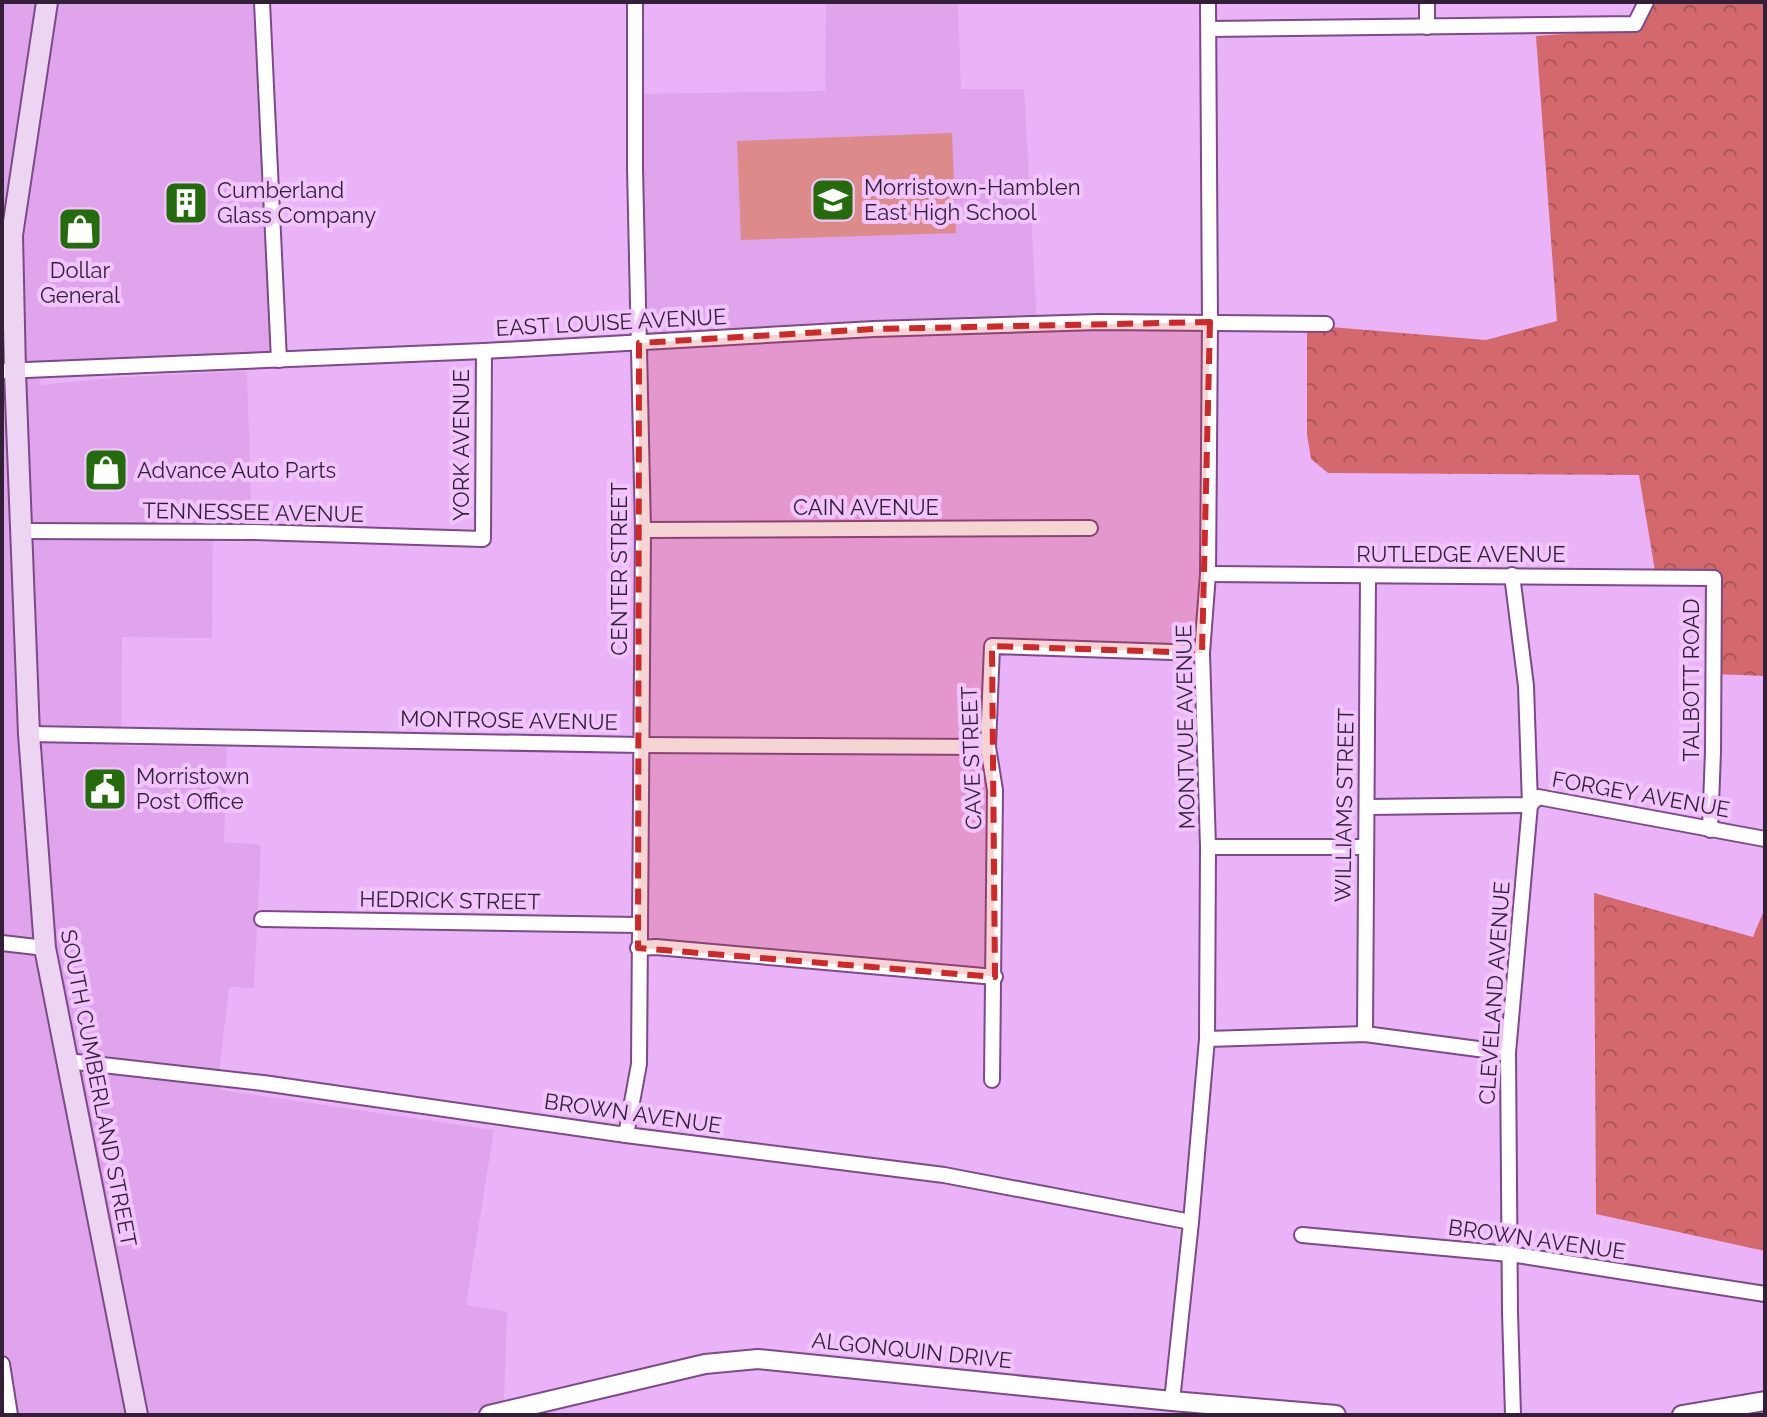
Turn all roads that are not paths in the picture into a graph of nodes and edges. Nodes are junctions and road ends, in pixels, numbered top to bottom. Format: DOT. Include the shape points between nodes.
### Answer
graph roads {
  1 [pos="47,2"];
  2 [pos="262,2"];
  3 [pos="635,2"];
  4 [pos="1208,2"];
  5 [pos="1427,2"];
  6 [pos="1646,2"];
  7 [pos="1427,27"];
  8 [pos="1209,29"];
  9 [pos="1210,322"];
  10 [pos="1326,324"];
  11 [pos="639,343"];
  12 [pos="484,351"];
  13 [pos="279,360"];
  14 [pos="8,372"];
  15 [pos="1090,528"];
  16 [pos="643,530"];
  17 [pos="23,531"];
  18 [pos="483,539"];
  19 [pos="1208,574"];
  20 [pos="1512,575"];
  21 [pos="1368,576"];
  22 [pos="1714,578"];
  23 [pos="1202,653"];
  24 [pos="29,734"];
  25 [pos="640,745"];
  26 [pos="988,747"];
  27 [pos="1530,805"];
  28 [pos="1368,807"];
  29 [pos="1710,830"];
  30 [pos="1765,839"];
  31 [pos="1208,847"];
  32 [pos="1364,847"];
  33 [pos="262,919"];
  34 [pos="638,925"];
  35 [pos="2,943"];
  36 [pos="45,948"];
  37 [pos="638,948"];
  38 [pos="995,977"];
  39 [pos="1365,1034"];
  40 [pos="1207,1039"];
  41 [pos="1508,1053"];
  42 [pos="67,1061"];
  43 [pos="992,1080"];
  44 [pos="626,1135"];
  45 [pos="1191,1222"];
  46 [pos="1302,1235"];
  47 [pos="1510,1254"];
  48 [pos="1765,1294"];
  49 [pos="2,1364"];
  50 [pos="1172,1401"];
  51 [pos="1765,1401"];
  52 [pos="540,1409"];
  53 [pos="10,1415"];
  54 [pos="137,1415"];
  55 [pos="489,1415"];
  56 [pos="1336,1415"];
  57 [pos="1513,1415"];
  58 [pos="1682,1415"];
  1 -- 14 [label="main road, SOUTH CUMBERLAND STREET" via="12,235"];
  2 -- 13 [label="street"];
  3 -- 11 [label="street, CENTER STREET"];
  4 -- 8 [label="street, MONTVUE AVENUE"];
  5 -- 7 [label="street"];
  6 -- 7 [label="street" via="1635,24"];
  7 -- 8 [label="street"];
  8 -- 9 [label="street, MONTVUE AVENUE"];
  9 -- 10 [label="street, EAST LOUISE AVENUE"];
  9 -- 11 [label="street, EAST LOUISE AVENUE" via="874,329"];
  9 -- 19 [label="street, MONTVUE AVENUE"];
  11 -- 12 [label="street, EAST LOUISE AVENUE"];
  11 -- 16 [label="street, CENTER STREET"];
  12 -- 13 [label="street, EAST LOUISE AVENUE"];
  12 -- 18 [label="street, YORK AVENUE"];
  13 -- 14 [label="street, EAST LOUISE AVENUE"];
  14 -- 17 [label="main road, SOUTH CUMBERLAND STREET"];
  15 -- 16 [label="street, CAIN AVENUE"];
  16 -- 25 [label="street, CENTER STREET"];
  17 -- 18 [label="street, TENNESSEE AVENUE"];
  17 -- 24 [label="main road, SOUTH CUMBERLAND STREET"];
  19 -- 21 [label="street, RUTLEDGE AVENUE"];
  19 -- 23 [label="street, MONTVUE AVENUE"];
  20 -- 21 [label="street, RUTLEDGE AVENUE"];
  20 -- 22 [label="street, RUTLEDGE AVENUE"];
  20 -- 27 [label="street, CLEVELAND AVENUE" via="1526,686"];
  21 -- 28 [label="street, WILLIAMS STREET"];
  22 -- 29 [label="street, TALBOTT ROAD"];
  23 -- 26 [label="street, CAVE STREET" via="992,646"];
  23 -- 31 [label="street, MONTVUE AVENUE"];
  24 -- 25 [label="street, MONTROSE AVENUE"];
  24 -- 36 [label="main road, SOUTH CUMBERLAND STREET"];
  25 -- 26 [label="street, MONTROSE AVENUE"];
  25 -- 34 [label="street, CENTER STREET"];
  26 -- 38 [label="street, CAVE STREET" via="995,790"];
  27 -- 28 [label="street, FORGEY AVENUE"];
  27 -- 29 [label="street, FORGEY AVENUE" via="1538,797"];
  27 -- 41 [label="street, CLEVELAND AVENUE"];
  28 -- 32 [label="street, WILLIAMS STREET"];
  29 -- 30 [label="street, FORGEY AVENUE"];
  31 -- 32 [label="street"];
  31 -- 40 [label="street, MONTVUE AVENUE"];
  32 -- 39 [label="street, WILLIAMS STREET"];
  33 -- 34 [label="street, HEDRICK STREET"];
  34 -- 37 [label="street, CENTER STREET"];
  35 -- 36 [label="street"];
  36 -- 42 [label="main road, SOUTH CUMBERLAND STREET"];
  37 -- 38 [label="street"];
  37 -- 44 [label="street, CENTER STREET" via="639,1064"];
  38 -- 43 [label="street, CAVE STREET"];
  39 -- 40 [label="street"];
  39 -- 41 [label="street"];
  40 -- 45 [label="street, MONTVUE AVENUE"];
  41 -- 47 [label="street, CLEVELAND AVENUE"];
  42 -- 44 [label="street, BROWN AVENUE"];
  42 -- 54 [label="main road, SOUTH CUMBERLAND STREET"];
  44 -- 45 [label="street, BROWN AVENUE" via="944,1175"];
  45 -- 50 [label="street, MONTVUE AVENUE"];
  46 -- 47 [label="street, BROWN AVENUE"];
  47 -- 48 [label="street, BROWN AVENUE"];
  47 -- 57 [label="street, CLEVELAND AVENUE"];
  49 -- 53 [label="street"];
  50 -- 52 [label="street, ALGONQUIN DRIVE" via="758,1359 705,1364"];
  50 -- 56 [label="street, ALGONQUIN DRIVE"];
  51 -- 58 [label="street"];
  52 -- 55 [label="street, ALGONQUIN DRIVE"];
}
